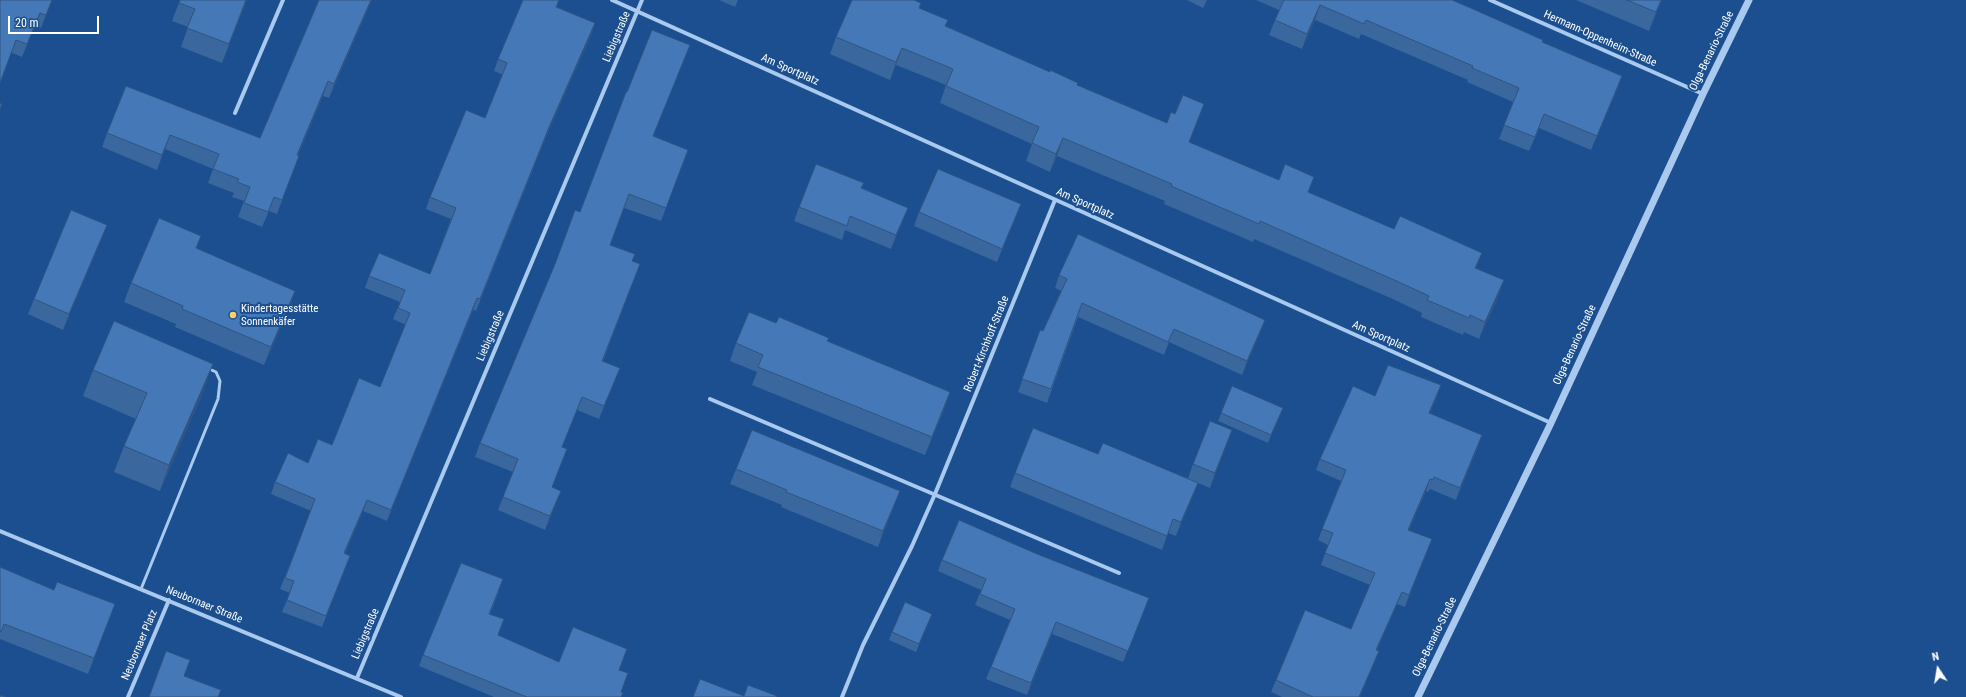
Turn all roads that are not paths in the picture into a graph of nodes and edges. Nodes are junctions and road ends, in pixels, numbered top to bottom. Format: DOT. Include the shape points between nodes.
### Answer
graph roads {
  1 [pos="283,0"];
  2 [pos="612,0"];
  3 [pos="642,0"];
  4 [pos="1490,0"];
  5 [pos="1749,0"];
  6 [pos="637,11"];
  7 [pos="1703,94"];
  8 [pos="235,113"];
  9 [pos="1055,200"];
  10 [pos="202,366"];
  11 [pos="710,399"];
  12 [pos="1551,423"];
  13 [pos="936,494"];
  14 [pos="0,530"];
  15 [pos="1119,573"];
  16 [pos="141,589"];
  17 [pos="169,600"];
  18 [pos="357,678"];
  19 [pos="128,697"];
  20 [pos="401,697"];
  21 [pos="842,697"];
  22 [pos="1418,697"];
  1 -- 8 [label="street"];
  2 -- 6 [label="street, Am Sportplatz"];
  3 -- 6 [label="street, Liebigstraße"];
  4 -- 7 [label="street, Hermann-Oppenheim-Straße"];
  5 -- 7 [label="street, Olga-Benario-Straße"];
  6 -- 9 [label="street, Am Sportplatz"];
  6 -- 18 [label="street, Liebigstraße"];
  7 -- 12 [label="street, Olga-Benario-Straße"];
  9 -- 12 [label="street, Am Sportplatz"];
  9 -- 13 [label="street, Robert-Kirchhoff-Straße"];
  10 -- 16 [label="lane" via="216,372 220,389"];
  11 -- 13 [label="street"];
  12 -- 22 [label="street, Olga-Benario-Straße"];
  13 -- 15 [label="street"];
  13 -- 21 [label="street, Robert-Kirchhoff-Straße" via="863,645"];
  14 -- 16 [label="street, Neubornaer Straße"];
  16 -- 17 [label="street, Neubornaer Straße"];
  17 -- 18 [label="street, Neubornaer Straße"];
  17 -- 19 [label="street, Neubornaer Platz"];
  18 -- 20 [label="street, Neubornaer Straße"];
}
